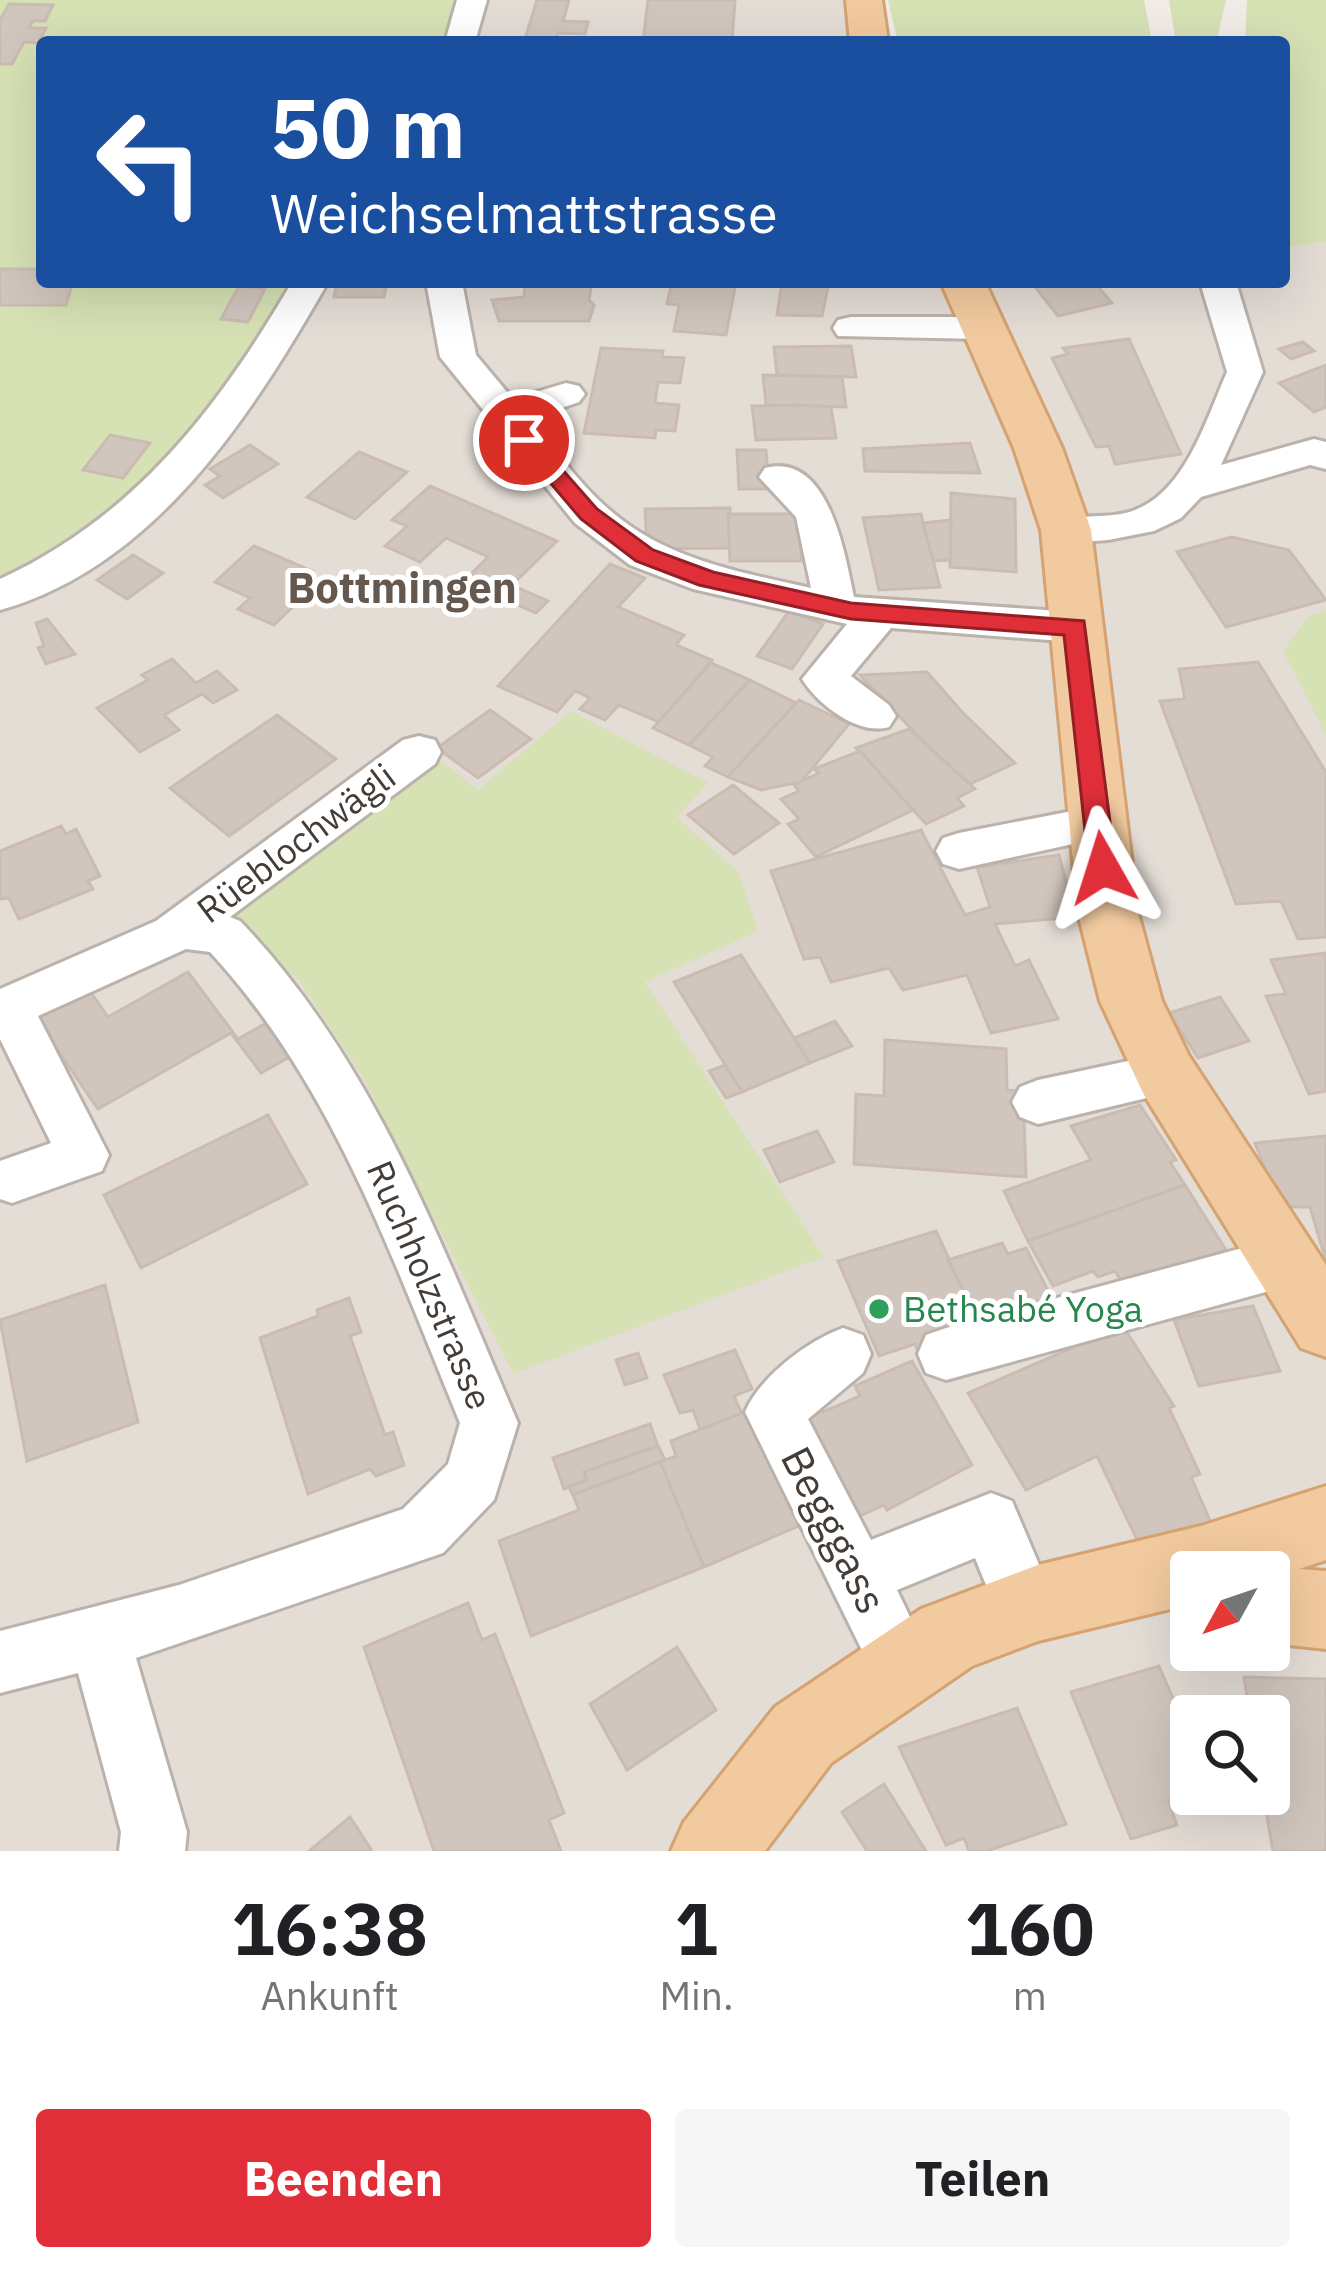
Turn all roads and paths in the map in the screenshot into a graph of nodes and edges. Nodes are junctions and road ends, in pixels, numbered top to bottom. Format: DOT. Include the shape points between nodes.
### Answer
graph roads {
  1 [pos="472,0"];
  2 [pos="864,0"];
  3 [pos="462,36"];
  4 [pos="868,36"];
  5 [pos="307,288"];
  6 [pos="445,288"];
  7 [pos="1220,288"];
  8 [pos="973,305"];
  9 [pos="851,328"];
  10 [pos="566,394"];
  11 [pos="504,415"];
  12 [pos="1326,457"];
  13 [pos="779,477"];
  14 [pos="1186,488"];
  15 [pos="1066,530"];
  16 [pos="0,596"];
  17 [pos="836,608"];
  18 [pos="881,613"];
  19 [pos="1076,627"];
  20 [pos="874,716"];
  21 [pos="419,752"];
  22 [pos="1098,823"];
  23 [pos="959,851"];
  24 [pos="173,934"];
  25 [pos="4,1009"];
  26 [pos="1166,1074"];
  27 [pos="1039,1102"];
  28 [pos="12,1180"];
  29 [pos="1287,1261"];
  30 [pos="1326,1325"];
  31 [pos="843,1354"];
  32 [pos="946,1354"];
  33 [pos="1326,1522"];
  34 [pos="858,1575"];
  35 [pos="1170,1602"];
  36 [pos="1032,1605"];
  37 [pos="1290,1607"];
  38 [pos="1326,1610"];
  39 [pos="99,1636"];
  40 [pos="0,1662"];
  41 [pos="902,1665"];
  42 [pos="152,1851"];
  43 [pos="713,1851"];
  1 -- 3 [label="street"];
  2 -- 4 [label="main road"];
  5 -- 16 [label="street" via="259,375 138,515 47,577"];
  6 -- 11 [label="street" via="458,357"];
  7 -- 14 [label="street" via="1245,372"];
  8 -- 9 [label="street"];
  8 -- 15 [label="main road"];
  10 -- 11 [label="street"];
  11 -- 17 [label="street" via="589,514 644,555 708,579"];
  12 -- 14 [label="street" via="1314,451"];
  13 -- 17 [label="street" via="815,513"];
  14 -- 15 [label="street" via="1169,510 1144,522"];
  15 -- 19 [label="main road"];
  17 -- 18 [label="street"];
  18 -- 19 [label="street"];
  18 -- 20 [label="street" via="824,679"];
  19 -- 22 [label="main road"];
  21 -- 24 [label="street, Rüeblochwägli"];
  22 -- 23 [label="street"];
  22 -- 26 [label="main road" via="1121,971"];
  24 -- 25 [label="street"];
  24 -- 39 [label="street, Ruchholzstrasse" via="223,934 268,982 371,1144 489,1423 473,1480 422,1532"];
  25 -- 28 [label="street" via="83,1155"];
  26 -- 27 [label="street"];
  26 -- 29 [label="main road"];
  29 -- 30 [label="main road"];
  29 -- 32 [label="street"];
  31 -- 34 [label="street, Begggass" via="774,1412"];
  33 -- 36 [label="main road" via="1201,1564"];
  34 -- 36 [label="street" via="991,1522"];
  34 -- 41 [label="street, Begggass"];
  35 -- 36 [label="main road"];
  36 -- 41 [label="main road" via="948,1636"];
  37 -- 38 [label="main road"];
  39 -- 40 [label="street, Ruchholzstrasse"];
  39 -- 42 [label="street" via="154,1832"];
  41 -- 43 [label="main road" via="802,1735"];
}
